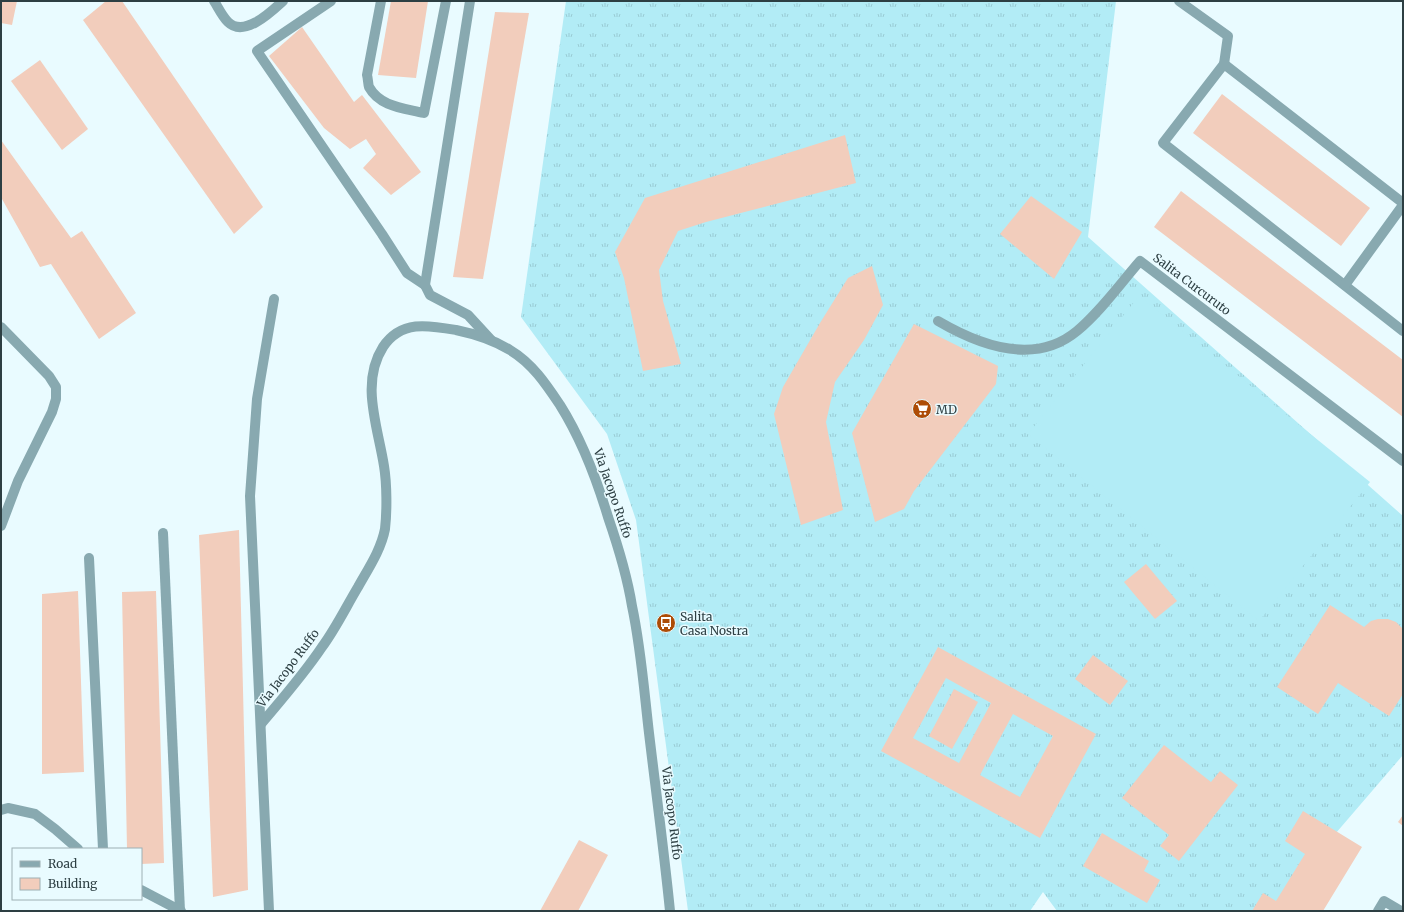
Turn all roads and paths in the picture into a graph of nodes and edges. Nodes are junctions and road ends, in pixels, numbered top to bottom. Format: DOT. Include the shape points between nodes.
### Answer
graph roads {
  1 [pos="214,1"];
  2 [pos="331,1"];
  3 [pos="381,1"];
  4 [pos="446,1"];
  5 [pos="470,1"];
  6 [pos="1180,1"];
  7 [pos="281,2"];
  8 [pos="1224,64"];
  9 [pos="1403,204"];
  10 [pos="425,285"];
  11 [pos="1345,285"];
  12 [pos="274,299"];
  13 [pos="938,321"];
  14 [pos="1,327"];
  15 [pos="1403,330"];
  16 [pos="491,340"];
  17 [pos="1403,461"];
  18 [pos="1,526"];
  19 [pos="163,533"];
  20 [pos="89,558"];
  21 [pos="261,724"];
  22 [pos="1,810"];
  23 [pos="77,848"];
  24 [pos="103,848"];
  25 [pos="142,891"];
  26 [pos="181,911"];
  27 [pos="269,911"];
  28 [pos="670,911"];
  29 [pos="1378,911"];
  30 [pos="1401,911"];
  1 -- 7 [label="street" via="228,22 244,28 269,14"];
  2 -- 10 [label="street" via="257,51 407,273"];
  3 -- 4 [label="street" via="367,74 369,86 386,104 424,113"];
  5 -- 10 [label="street"];
  6 -- 8 [label="street" via="1228,36"];
  8 -- 9 [label="street"];
  8 -- 11 [label="street" via="1162,143"];
  9 -- 11 [label="street"];
  10 -- 16 [label="street" via="430,296 468,315"];
  11 -- 15 [label="street"];
  12 -- 21 [label="street" via="257,399 250,496"];
  13 -- 17 [label="street, Salita Curcuruto" via="975,340 999,347 1039,348 1060,342 1076,332 1094,315 1140,261"];
  14 -- 18 [label="street" via="49,376 56,387 56,399 18,481"];
  16 -- 21 [label="street, Via Jacopo Ruffo" via="466,332 418,326 406,328 391,337 382,349 375,362 372,394 384,468 384,533 372,561 324,644"];
  16 -- 28 [label="street, Via Jacopo Ruffo" via="511,350 544,380 581,443 601,491 624,566 633,608"];
  19 -- 26 [label="street"];
  20 -- 24 [label="street"];
  21 -- 27 [label="street"];
  22 -- 23 [label="street" via="8,808 35,814"];
  25 -- 26 [label="street"];
  29 -- 30 [label="street" via="1384,901"];
}
